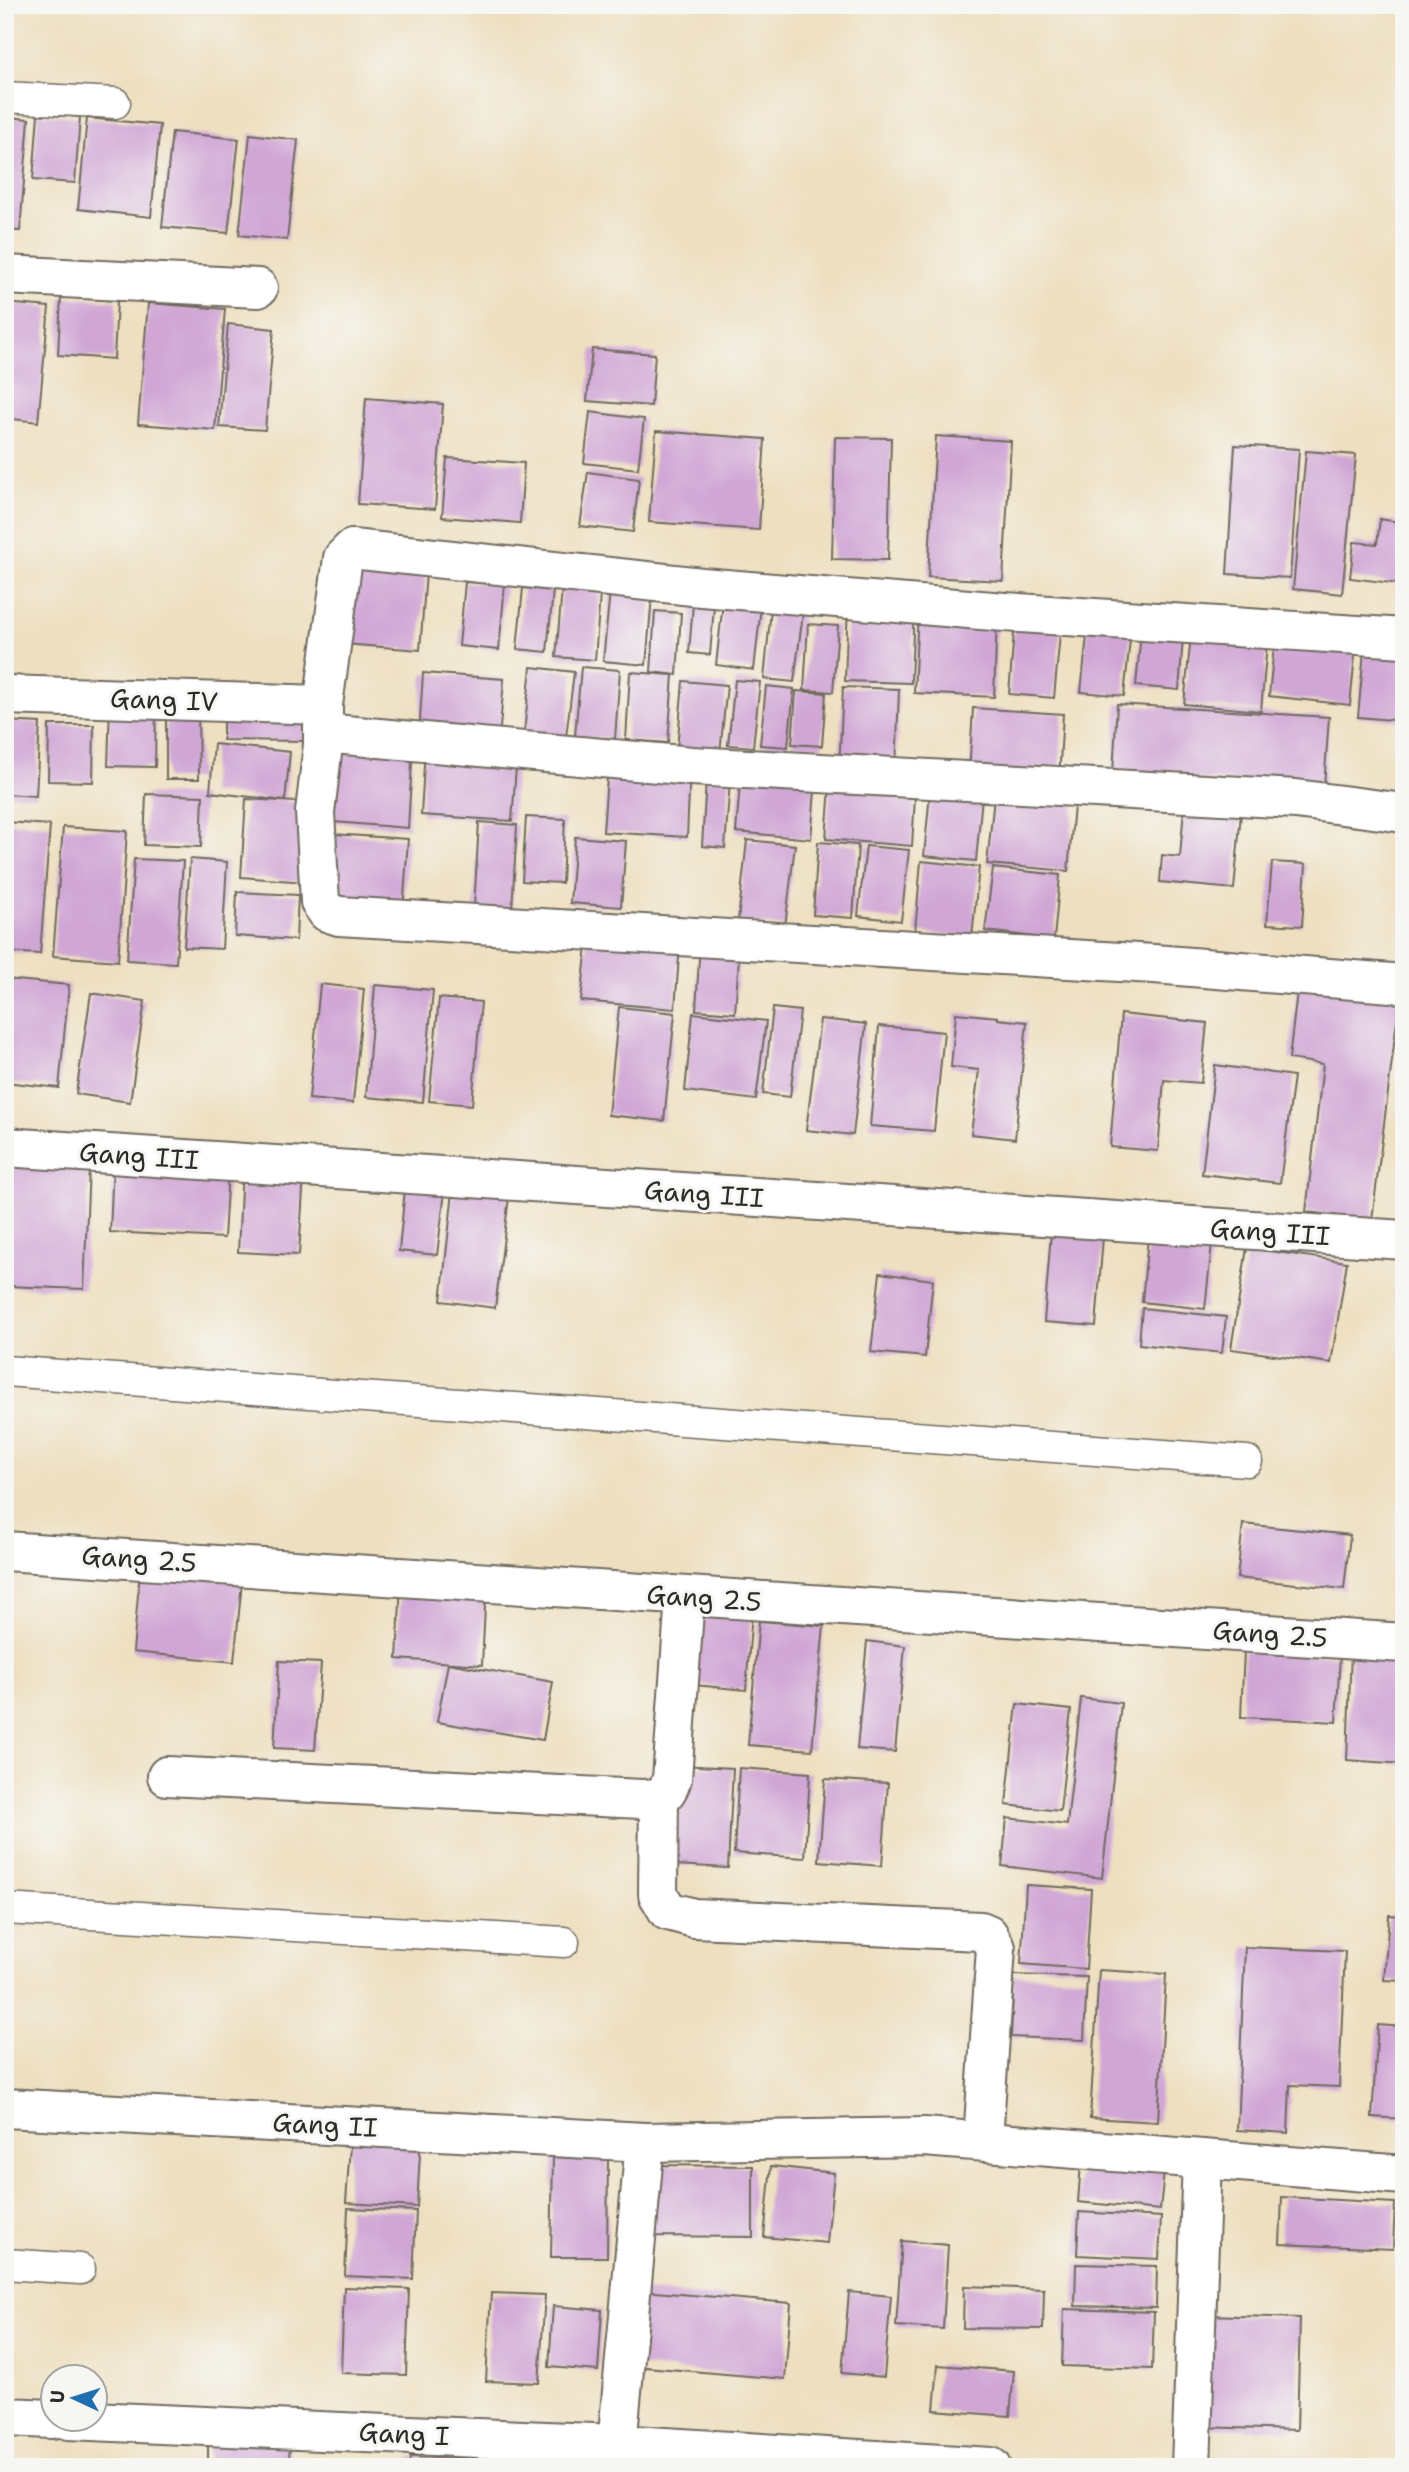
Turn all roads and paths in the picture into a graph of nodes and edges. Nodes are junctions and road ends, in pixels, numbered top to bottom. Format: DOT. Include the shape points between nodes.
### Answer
graph roads {
  1 [pos="5,97"];
  2 [pos="115,103"];
  3 [pos="5,275"];
  4 [pos="258,288"];
  5 [pos="1404,638"];
  6 [pos="5,695"];
  7 [pos="323,719"];
  8 [pos="1404,813"];
  9 [pos="1404,984"];
  10 [pos="5,1147"];
  11 [pos="1404,1240"];
  12 [pos="5,1371"];
  13 [pos="1247,1461"];
  14 [pos="5,1551"];
  15 [pos="685,1597"];
  16 [pos="1404,1643"];
  17 [pos="167,1776"];
  18 [pos="659,1798"];
  19 [pos="5,1909"];
  20 [pos="564,1942"];
  21 [pos="5,2108"];
  22 [pos="983,2140"];
  23 [pos="645,2142"];
  24 [pos="1202,2159"];
  25 [pos="1404,2175"];
  26 [pos="5,2264"];
  27 [pos="80,2269"];
  28 [pos="5,2417"];
  29 [pos="38,2418"];
  30 [pos="108,2423"];
  31 [pos="616,2455"];
  32 [pos="991,2467"];
  33 [pos="1191,2467"];
  1 -- 2 [label="lane"];
  3 -- 4 [label="street"];
  5 -- 7 [label="street" via="702,587 352,549 343,558"];
  6 -- 7 [label="street, Gang IV"];
  7 -- 8 [label="street, Gang IV" via="692,766 1296,799"];
  7 -- 9 [label="street" via="315,812 320,902 327,912 339,916 1154,964"];
  10 -- 11 [label="street, Gang III"];
  12 -- 13 [label="lane"];
  14 -- 15 [label="street, Gang 2.5"];
  15 -- 16 [label="street, Gang 2.5"];
  15 -- 18 [label="street" via="672,1779"];
  17 -- 18 [label="street"];
  18 -- 22 [label="street" via="658,1894 668,1911 694,1918 988,1934 996,1948"];
  19 -- 20 [label="lane"];
  21 -- 23 [label="street, Gang II"];
  22 -- 23 [label="street, Gang II"];
  22 -- 24 [label="street, Gang II"];
  23 -- 31 [label="street"];
  24 -- 25 [label="street, Gang II"];
  24 -- 33 [label="street"];
  26 -- 27 [label="lane"];
  28 -- 29 [label="street"];
  30 -- 31 [label="street, Gang I"];
  31 -- 32 [label="street, Gang I"];
}
